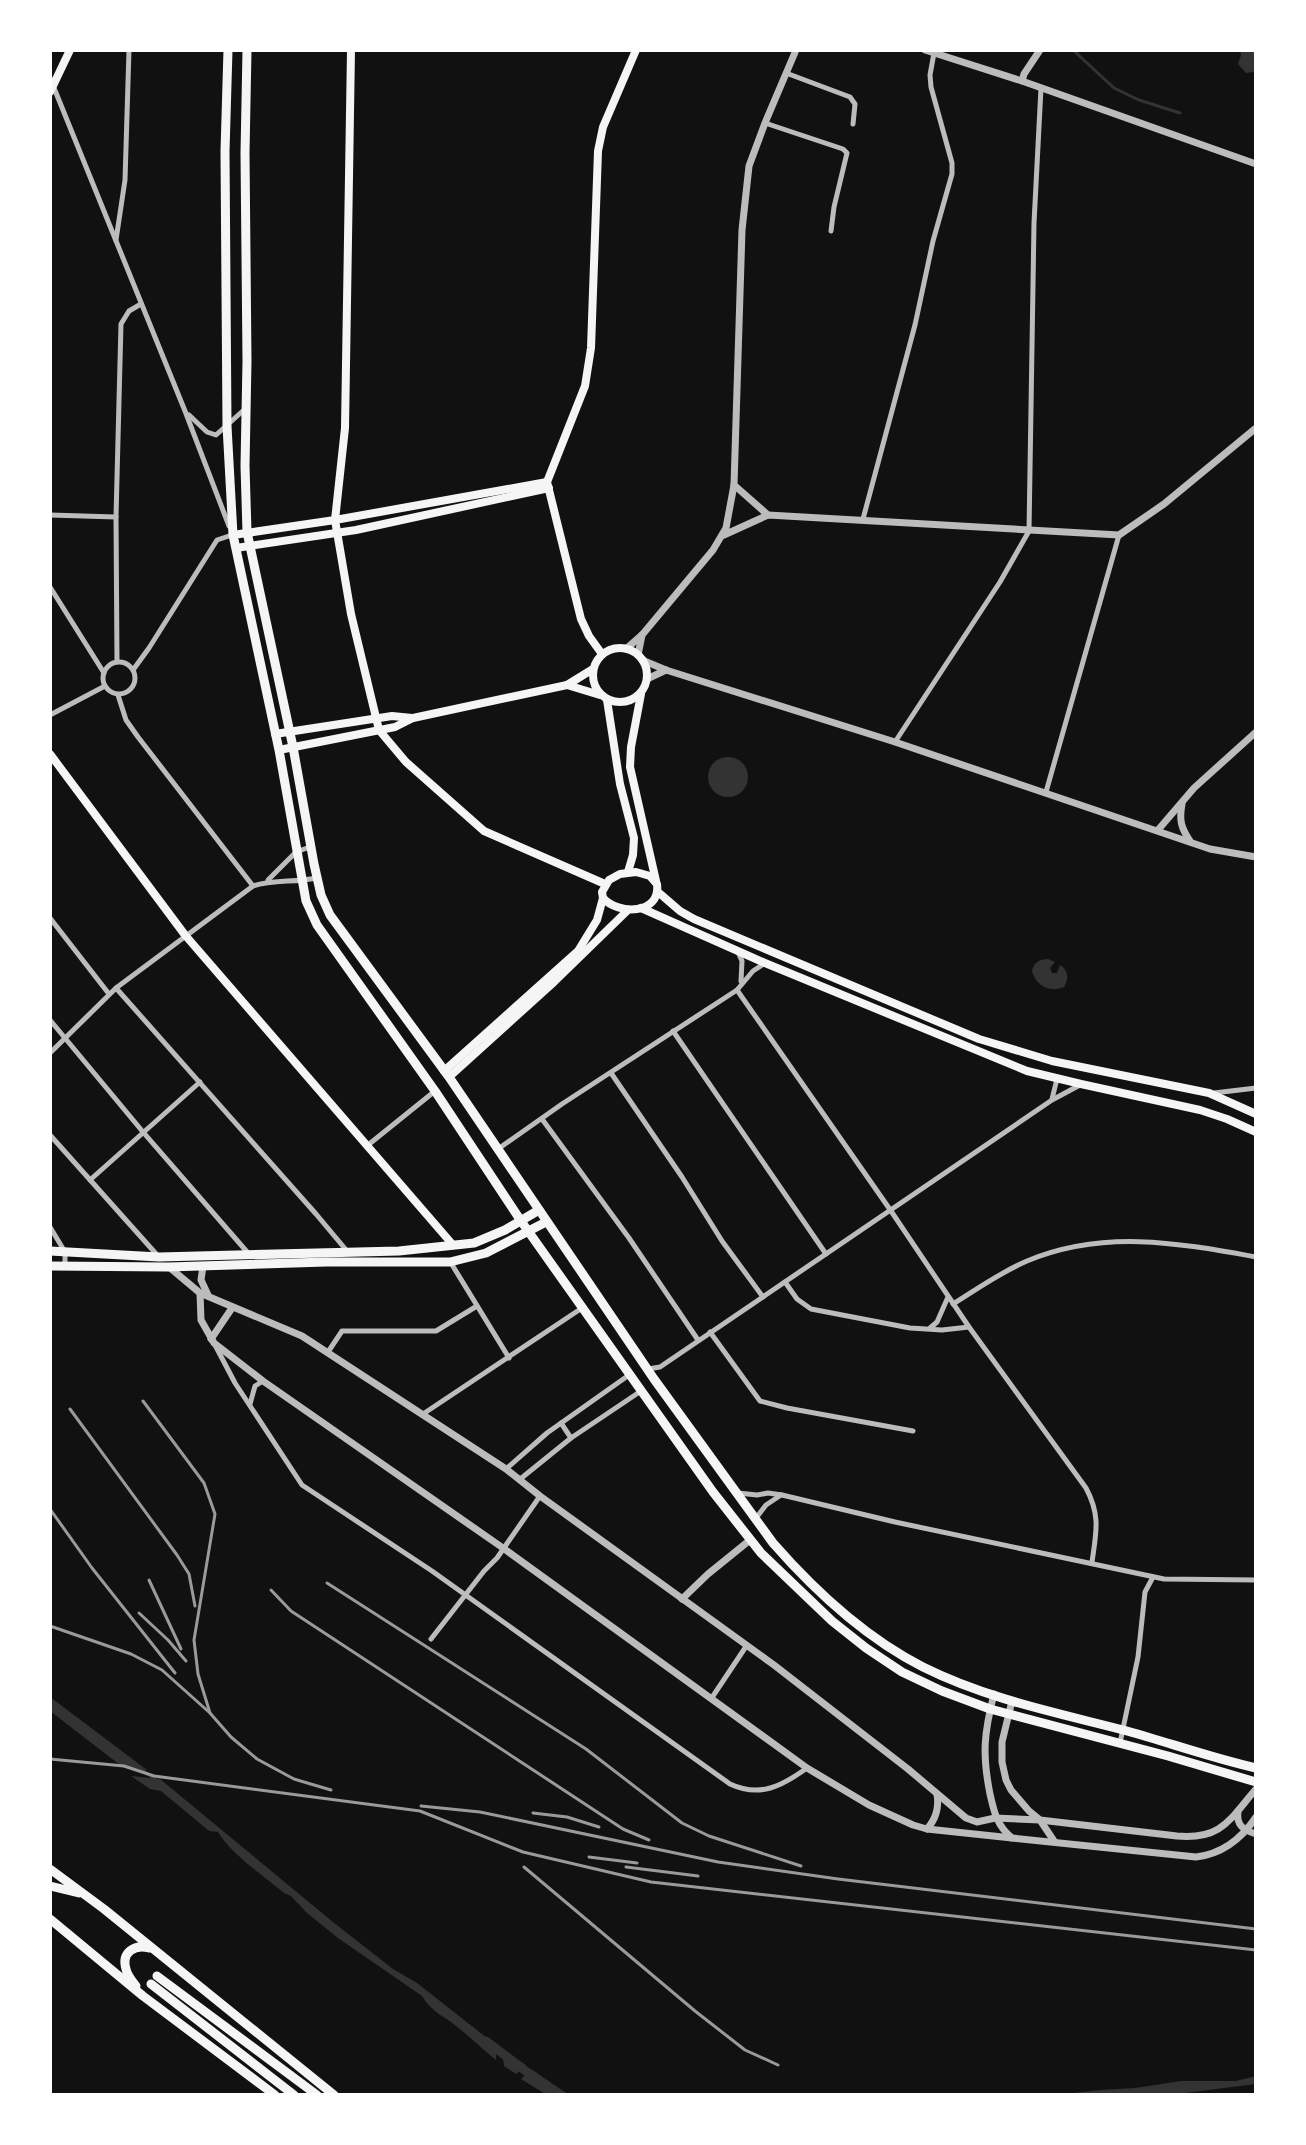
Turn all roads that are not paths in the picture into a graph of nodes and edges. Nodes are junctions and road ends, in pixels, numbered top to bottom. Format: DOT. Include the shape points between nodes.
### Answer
graph roads {
  1 [pos="70,50"];
  2 [pos="129,50"];
  3 [pos="228,50"];
  4 [pos="247,50"];
  5 [pos="351,50"];
  6 [pos="636,50"];
  7 [pos="796,50"];
  8 [pos="925,50"];
  9 [pos="1040,50"];
  10 [pos="934,53"];
  11 [pos="950,54"];
  12 [pos="786,73"];
  13 [pos="1022,81"];
  14 [pos="51,85"];
  15 [pos="1041,88"];
  16 [pos="765,123"];
  17 [pos="853,124"];
  18 [pos="225,155"];
  19 [pos="245,156"];
  20 [pos="1256,164"];
  21 [pos="831,231"];
  22 [pos="116,240"];
  23 [pos="141,304"];
  24 [pos="246,408"];
  25 [pos="185,411"];
  26 [pos="227,426"];
  27 [pos="1256,428"];
  28 [pos="548,485"];
  29 [pos="734,485"];
  30 [pos="50,515"];
  31 [pos="768,515"];
  32 [pos="116,517"];
  33 [pos="863,519"];
  34 [pos="335,520"];
  35 [pos="1029,531"];
  36 [pos="247,532"];
  37 [pos="336,532"];
  38 [pos="233,535"];
  39 [pos="723,535"];
  40 [pos="1119,535"];
  41 [pos="250,545"];
  42 [pos="236,548"];
  43 [pos="50,587"];
  44 [pos="642,635"];
  45 [pos="626,649"];
  46 [pos="602,654"];
  47 [pos="640,658"];
  48 [pos="117,662"];
  49 [pos="593,669"];
  50 [pos="133,670"];
  51 [pos="666,670"];
  52 [pos="104,673"];
  53 [pos="647,679"];
  54 [pos="567,685"];
  55 [pos="105,686"];
  56 [pos="641,694"];
  57 [pos="118,695"];
  58 [pos="604,698"];
  59 [pos="50,715"];
  60 [pos="413,718"];
  61 [pos="376,719"];
  62 [pos="379,730"];
  63 [pos="289,732"];
  64 [pos="1256,732"];
  65 [pos="275,734"];
  66 [pos="895,742"];
  67 [pos="293,747"];
  68 [pos="279,750"];
  69 [pos="50,754"];
  70 [pos="1046,792"];
  71 [pos="1182,802"];
  72 [pos="1158,830"];
  73 [pos="1191,842"];
  74 [pos="311,847"];
  75 [pos="296,852"];
  76 [pos="1256,857"];
  77 [pos="628,872"];
  78 [pos="317,878"];
  79 [pos="268,881"];
  80 [pos="302,881"];
  81 [pos="656,881"];
  82 [pos="605,884"];
  83 [pos="253,886"];
  84 [pos="658,892"];
  85 [pos="603,898"];
  86 [pos="641,908"];
  87 [pos="628,910"];
  88 [pos="50,918"];
  89 [pos="185,935"];
  90 [pos="737,951"];
  91 [pos="765,963"];
  92 [pos="741,982"];
  93 [pos="116,988"];
  94 [pos="737,990"];
  95 [pos="109,994"];
  96 [pos="50,1020"];
  97 [pos="673,1031"];
  98 [pos="65,1040"];
  99 [pos="50,1053"];
  100 [pos="611,1073"];
  101 [pos="446,1074"];
  102 [pos="1057,1079"];
  103 [pos="200,1082"];
  104 [pos="1081,1084"];
  105 [pos="1256,1088"];
  106 [pos="435,1091"];
  107 [pos="1209,1093"];
  108 [pos="1052,1100"];
  109 [pos="1256,1114"];
  110 [pos="541,1119"];
  111 [pos="143,1132"];
  112 [pos="1256,1132"];
  113 [pos="50,1135"];
  114 [pos="367,1146"];
  115 [pos="498,1149"];
  116 [pos="90,1180"];
  117 [pos="539,1210"];
  118 [pos="891,1211"];
  119 [pos="521,1221"];
  120 [pos="546,1222"];
  121 [pos="50,1227"];
  122 [pos="530,1232"];
  123 [pos="453,1245"];
  124 [pos="50,1251"];
  125 [pos="65,1252"];
  126 [pos="348,1252"];
  127 [pos="249,1253"];
  128 [pos="826,1254"];
  129 [pos="159,1257"];
  130 [pos="1256,1257"];
  131 [pos="450,1262"];
  132 [pos="255,1264"];
  133 [pos="50,1266"];
  134 [pos="65,1266"];
  135 [pos="203,1266"];
  136 [pos="168,1267"];
  137 [pos="785,1282"];
  138 [pos="200,1293"];
  139 [pos="948,1297"];
  140 [pos="211,1298"];
  141 [pos="763,1298"];
  142 [pos="953,1304"];
  143 [pos="477,1306"];
  144 [pos="232,1308"];
  145 [pos="582,1308"];
  146 [pos="969,1327"];
  147 [pos="930,1328"];
  148 [pos="710,1332"];
  149 [pos="698,1340"];
  150 [pos="213,1341"];
  151 [pos="328,1352"];
  152 [pos="509,1358"];
  153 [pos="660,1367"];
  154 [pos="647,1369"];
  155 [pos="631,1374"];
  156 [pos="654,1379"];
  157 [pos="263,1381"];
  158 [pos="642,1390"];
  159 [pos="250,1405"];
  160 [pos="423,1414"];
  161 [pos="561,1423"];
  162 [pos="913,1431"];
  163 [pos="571,1438"];
  164 [pos="506,1469"];
  165 [pos="519,1480"];
  166 [pos="737,1493"];
  167 [pos="782,1495"];
  168 [pos="540,1496"];
  169 [pos="756,1519"];
  170 [pos="750,1540"];
  171 [pos="503,1548"];
  172 [pos="1092,1562"];
  173 [pos="1140,1574"];
  174 [pos="1153,1577"];
  175 [pos="1256,1580"];
  176 [pos="1145,1592"];
  177 [pos="466,1595"];
  178 [pos="682,1599"];
  179 [pos="431,1639"];
  180 [pos="747,1645"];
  181 [pos="994,1694"];
  182 [pos="711,1699"];
  183 [pos="1012,1701"];
  184 [pos="990,1709"];
  185 [pos="1009,1715"];
  186 [pos="1123,1730"];
  187 [pos="1120,1744"];
  188 [pos="807,1768"];
  189 [pos="1256,1768"];
  190 [pos="1256,1782"];
  191 [pos="1256,1789"];
  192 [pos="937,1794"];
  193 [pos="1238,1809"];
  194 [pos="1256,1817"];
  195 [pos="995,1818"];
  196 [pos="1040,1820"];
  197 [pos="927,1829"];
  198 [pos="1247,1831"];
  199 [pos="1256,1834"];
  200 [pos="1012,1838"];
  201 [pos="1054,1841"];
  202 [pos="50,1869"];
  203 [pos="50,1886"];
  204 [pos="86,1896"];
  205 [pos="50,1919"];
  206 [pos="50,1926"];
  207 [pos="69,1934"];
  208 [pos="161,1955"];
  209 [pos="143,1996"];
  210 [pos="275,2095"];
  211 [pos="294,2095"];
  212 [pos="317,2095"];
  213 [pos="334,2095"];
  1 -- 14 [label="main road"];
  2 -- 22 [label="street" via="125,180"];
  3 -- 18 [label="main road"];
  4 -- 19 [label="main road"];
  5 -- 34 [label="main road" via="345,428"];
  6 -- 28 [label="main road" via="598,151 591,348 585,386"];
  7 -- 12 [label="street"];
  8 -- 10 [label="street"];
  9 -- 13 [label="street"];
  10 -- 11 [label="street"];
  10 -- 33 [label="street" via="931,87 952,174"];
  11 -- 13 [label="street"];
  12 -- 16 [label="street"];
  12 -- 17 [label="street" via="850,97 855,104"];
  13 -- 15 [label="street"];
  14 -- 22 [label="street"];
  15 -- 20 [label="street"];
  15 -- 35 [label="street"];
  16 -- 21 [label="street" via="847,153"];
  16 -- 29 [label="street" via="749,166 743,216"];
  18 -- 19 [label="main road" via="236,146"];
  18 -- 19 [label="main road" via="234,165"];
  18 -- 26 [label="main road"];
  19 -- 24 [label="main road"];
  22 -- 23 [label="street"];
  23 -- 25 [label="street"];
  23 -- 32 [label="street" via="121,324"];
  24 -- 26 [label="street"];
  24 -- 36 [label="main road"];
  25 -- 26 [label="street" via="210,434"];
  25 -- 38 [label="street"];
  26 -- 38 [label="main road"];
  27 -- 40 [label="street"];
  28 -- 34 [label="main road"];
  28 -- 37 [label="main road"];
  28 -- 46 [label="main road" via="581,619"];
  29 -- 31 [label="street"];
  29 -- 39 [label="street"];
  30 -- 32 [label="street"];
  31 -- 33 [label="street"];
  31 -- 39 [label="street"];
  32 -- 48 [label="street"];
  33 -- 35 [label="street"];
  34 -- 36 [label="main road"];
  34 -- 37 [label="main road"];
  35 -- 40 [label="street"];
  35 -- 66 [label="street"];
  36 -- 38 [label="main road"];
  36 -- 41 [label="main road"];
  37 -- 41 [label="main road"];
  37 -- 61 [label="main road"];
  38 -- 42 [label="main road"];
  38 -- 50 [label="street" via="217,540"];
  39 -- 44 [label="street"];
  40 -- 70 [label="street"];
  41 -- 42 [label="main road"];
  41 -- 63 [label="main road"];
  42 -- 65 [label="main road"];
  43 -- 52 [label="street"];
  44 -- 45 [label="street"];
  44 -- 47 [label="street"];
  45 -- 46 [label="main road"];
  45 -- 47 [label="main road"];
  46 -- 49 [label="main road"];
  47 -- 51 [label="street"];
  47 -- 53 [label="main road"];
  48 -- 50 [label="street"];
  48 -- 52 [label="street"];
  49 -- 54 [label="main road"];
  49 -- 58 [label="main road" via="593,683"];
  50 -- 57 [label="street" via="132,689"];
  51 -- 53 [label="street"];
  51 -- 66 [label="street"];
  52 -- 55 [label="street"];
  53 -- 56 [label="main road"];
  54 -- 58 [label="main road"];
  54 -- 60 [label="main road"];
  55 -- 57 [label="street"];
  55 -- 59 [label="street"];
  56 -- 58 [label="main road" via="621,703"];
  56 -- 81 [label="main road" via="630,767"];
  57 -- 83 [label="street" via="138,737"];
  58 -- 77 [label="main road" via="635,842"];
  60 -- 61 [label="main road"];
  60 -- 62 [label="main road"];
  61 -- 62 [label="main road"];
  61 -- 63 [label="main road"];
  62 -- 67 [label="main road"];
  62 -- 82 [label="main road" via="406,762 484,831"];
  63 -- 65 [label="main road"];
  63 -- 67 [label="main road"];
  64 -- 71 [label="street"];
  65 -- 68 [label="main road"];
  66 -- 70 [label="street"];
  67 -- 68 [label="main road"];
  67 -- 74 [label="main road"];
  68 -- 75 [label="main road"];
  69 -- 89 [label="main road"];
  70 -- 72 [label="street"];
  71 -- 72 [label="street"];
  71 -- 73 [label="street" via="1181,824"];
  72 -- 73 [label="street"];
  73 -- 76 [label="street"];
  74 -- 75 [label="street"];
  74 -- 78 [label="main road"];
  75 -- 79 [label="street"];
  75 -- 80 [label="main road"];
  77 -- 81 [label="main road"];
  77 -- 82 [label="main road"];
  78 -- 80 [label="street"];
  78 -- 101 [label="main road" via="330,915"];
  79 -- 80 [label="street"];
  79 -- 83 [label="street"];
  80 -- 106 [label="main road" via="317,925"];
  81 -- 84 [label="main road"];
  82 -- 85 [label="main road"];
  83 -- 89 [label="street"];
  84 -- 86 [label="main road"];
  84 -- 107 [label="main road" via="694,919 979,1039 1052,1061"];
  85 -- 87 [label="main road"];
  85 -- 101 [label="main road" via="578,951"];
  86 -- 87 [label="main road"];
  86 -- 90 [label="main road"];
  87 -- 101 [label="main road"];
  88 -- 95 [label="street"];
  89 -- 93 [label="street"];
  89 -- 114 [label="main road"];
  90 -- 91 [label="main road"];
  90 -- 92 [label="street"];
  91 -- 92 [label="street"];
  91 -- 102 [label="main road"];
  92 -- 94 [label="street"];
  93 -- 95 [label="street"];
  93 -- 103 [label="street"];
  94 -- 97 [label="street"];
  94 -- 118 [label="street"];
  95 -- 98 [label="street"];
  96 -- 98 [label="street"];
  97 -- 100 [label="street"];
  97 -- 128 [label="street"];
  98 -- 99 [label="street"];
  98 -- 111 [label="street"];
  100 -- 110 [label="street"];
  100 -- 141 [label="street"];
  101 -- 115 [label="main road"];
  102 -- 104 [label="main road"];
  102 -- 108 [label="street"];
  103 -- 111 [label="street"];
  103 -- 126 [label="street"];
  104 -- 108 [label="street"];
  104 -- 112 [label="main road" via="1200,1110"];
  105 -- 107 [label="street"];
  106 -- 114 [label="street"];
  106 -- 119 [label="main road"];
  107 -- 109 [label="main road"];
  108 -- 118 [label="street"];
  110 -- 115 [label="street"];
  110 -- 149 [label="street"];
  111 -- 116 [label="street"];
  111 -- 127 [label="street"];
  113 -- 116 [label="street"];
  114 -- 123 [label="main road"];
  115 -- 117 [label="main road"];
  116 -- 129 [label="street"];
  117 -- 119 [label="main road"];
  117 -- 120 [label="main road"];
  118 -- 128 [label="street"];
  118 -- 139 [label="street"];
  119 -- 122 [label="main road"];
  119 -- 123 [label="main road" via="486,1238"];
  120 -- 122 [label="main road"];
  120 -- 154 [label="main road"];
  121 -- 125 [label="street"];
  122 -- 131 [label="main road" via="486,1253"];
  122 -- 145 [label="main road"];
  123 -- 126 [label="main road"];
  124 -- 125 [label="main road"];
  125 -- 129 [label="main road"];
  125 -- 134 [label="street"];
  126 -- 127 [label="main road"];
  127 -- 129 [label="main road"];
  127 -- 132 [label="street"];
  128 -- 137 [label="street"];
  129 -- 136 [label="street"];
  130 -- 142 [label="street" via="1158,1241 1091,1245 1030,1260"];
  131 -- 132 [label="main road"];
  131 -- 143 [label="street"];
  132 -- 135 [label="main road"];
  133 -- 134 [label="main road"];
  134 -- 136 [label="main road"];
  135 -- 136 [label="main road"];
  135 -- 140 [label="street" via="201,1280"];
  136 -- 138 [label="street"];
  137 -- 141 [label="street"];
  137 -- 147 [label="street" via="811,1309"];
  138 -- 140 [label="street"];
  138 -- 150 [label="street" via="201,1320"];
  139 -- 142 [label="street"];
  139 -- 147 [label="street"];
  140 -- 144 [label="street"];
  141 -- 148 [label="street"];
  142 -- 146 [label="street"];
  143 -- 151 [label="street" via="436,1331 342,1331"];
  143 -- 152 [label="street"];
  144 -- 150 [label="street"];
  144 -- 151 [label="street" via="287,1328"];
  145 -- 152 [label="street"];
  145 -- 155 [label="main road"];
  146 -- 147 [label="street"];
  146 -- 172 [label="street" via="1090,1497 1097,1527"];
  148 -- 149 [label="street"];
  148 -- 162 [label="street" via="760,1401"];
  149 -- 153 [label="street"];
  150 -- 157 [label="street"];
  150 -- 159 [label="street"];
  151 -- 160 [label="street"];
  152 -- 160 [label="street"];
  153 -- 154 [label="street"];
  153 -- 156 [label="street"];
  154 -- 156 [label="main road"];
  155 -- 158 [label="main road"];
  155 -- 161 [label="street"];
  156 -- 166 [label="main road"];
  157 -- 159 [label="street" via="255,1386"];
  157 -- 171 [label="street"];
  158 -- 163 [label="street"];
  158 -- 170 [label="main road"];
  159 -- 177 [label="street" via="302,1485"];
  160 -- 164 [label="street"];
  161 -- 163 [label="street"];
  161 -- 164 [label="street"];
  163 -- 165 [label="street"];
  164 -- 165 [label="street"];
  165 -- 168 [label="street"];
  166 -- 167 [label="street"];
  166 -- 169 [label="main road"];
  167 -- 169 [label="street"];
  167 -- 172 [label="street"];
  168 -- 171 [label="street"];
  168 -- 178 [label="street"];
  169 -- 181 [label="main road" via="793,1566 864,1629 923,1667"];
  170 -- 178 [label="street"];
  170 -- 184 [label="main road" via="866,1648 909,1676"];
  171 -- 177 [label="street"];
  171 -- 182 [label="street"];
  172 -- 173 [label="street"];
  173 -- 174 [label="street"];
  173 -- 176 [label="street"];
  174 -- 175 [label="street"];
  174 -- 176 [label="street"];
  176 -- 186 [label="street"];
  177 -- 179 [label="street"];
  177 -- 188 [label="street" via="730,1784 763,1790"];
  178 -- 180 [label="street"];
  180 -- 182 [label="street"];
  180 -- 192 [label="street"];
  181 -- 183 [label="main road"];
  181 -- 184 [label="street"];
  182 -- 188 [label="street"];
  183 -- 185 [label="street"];
  183 -- 186 [label="main road"];
  184 -- 185 [label="main road"];
  184 -- 195 [label="street" via="983,1755"];
  185 -- 187 [label="main road"];
  185 -- 196 [label="street" via="1001,1748 1006,1780 1018,1801"];
  186 -- 187 [label="street"];
  186 -- 189 [label="main road"];
  187 -- 190 [label="main road"];
  188 -- 197 [label="street" via="869,1805"];
  191 -- 193 [label="street"];
  192 -- 195 [label="street" via="972,1821"];
  192 -- 197 [label="street" via="935,1816"];
  193 -- 196 [label="street" via="1219,1830 1191,1837"];
  193 -- 198 [label="street" via="1238,1822"];
  194 -- 198 [label="street"];
  195 -- 196 [label="street"];
  195 -- 200 [label="street"];
  196 -- 201 [label="street"];
  197 -- 200 [label="street"];
  198 -- 199 [label="street"];
  198 -- 201 [label="street" via="1221,1850 1196,1857"];
  200 -- 201 [label="street"];
  202 -- 204 [label="main road"];
  203 -- 204 [label="main road"];
  204 -- 208 [label="main road"];
  205 -- 207 [label="main road"];
  206 -- 207 [label="main road"];
  207 -- 209 [label="main road"];
  208 -- 209 [label="main road" via="138,1946 125,1959 125,1969"];
  208 -- 213 [label="main road"];
  209 -- 210 [label="main road"];
  211 -- 212 [label="main road" via="154,1980"];
}
